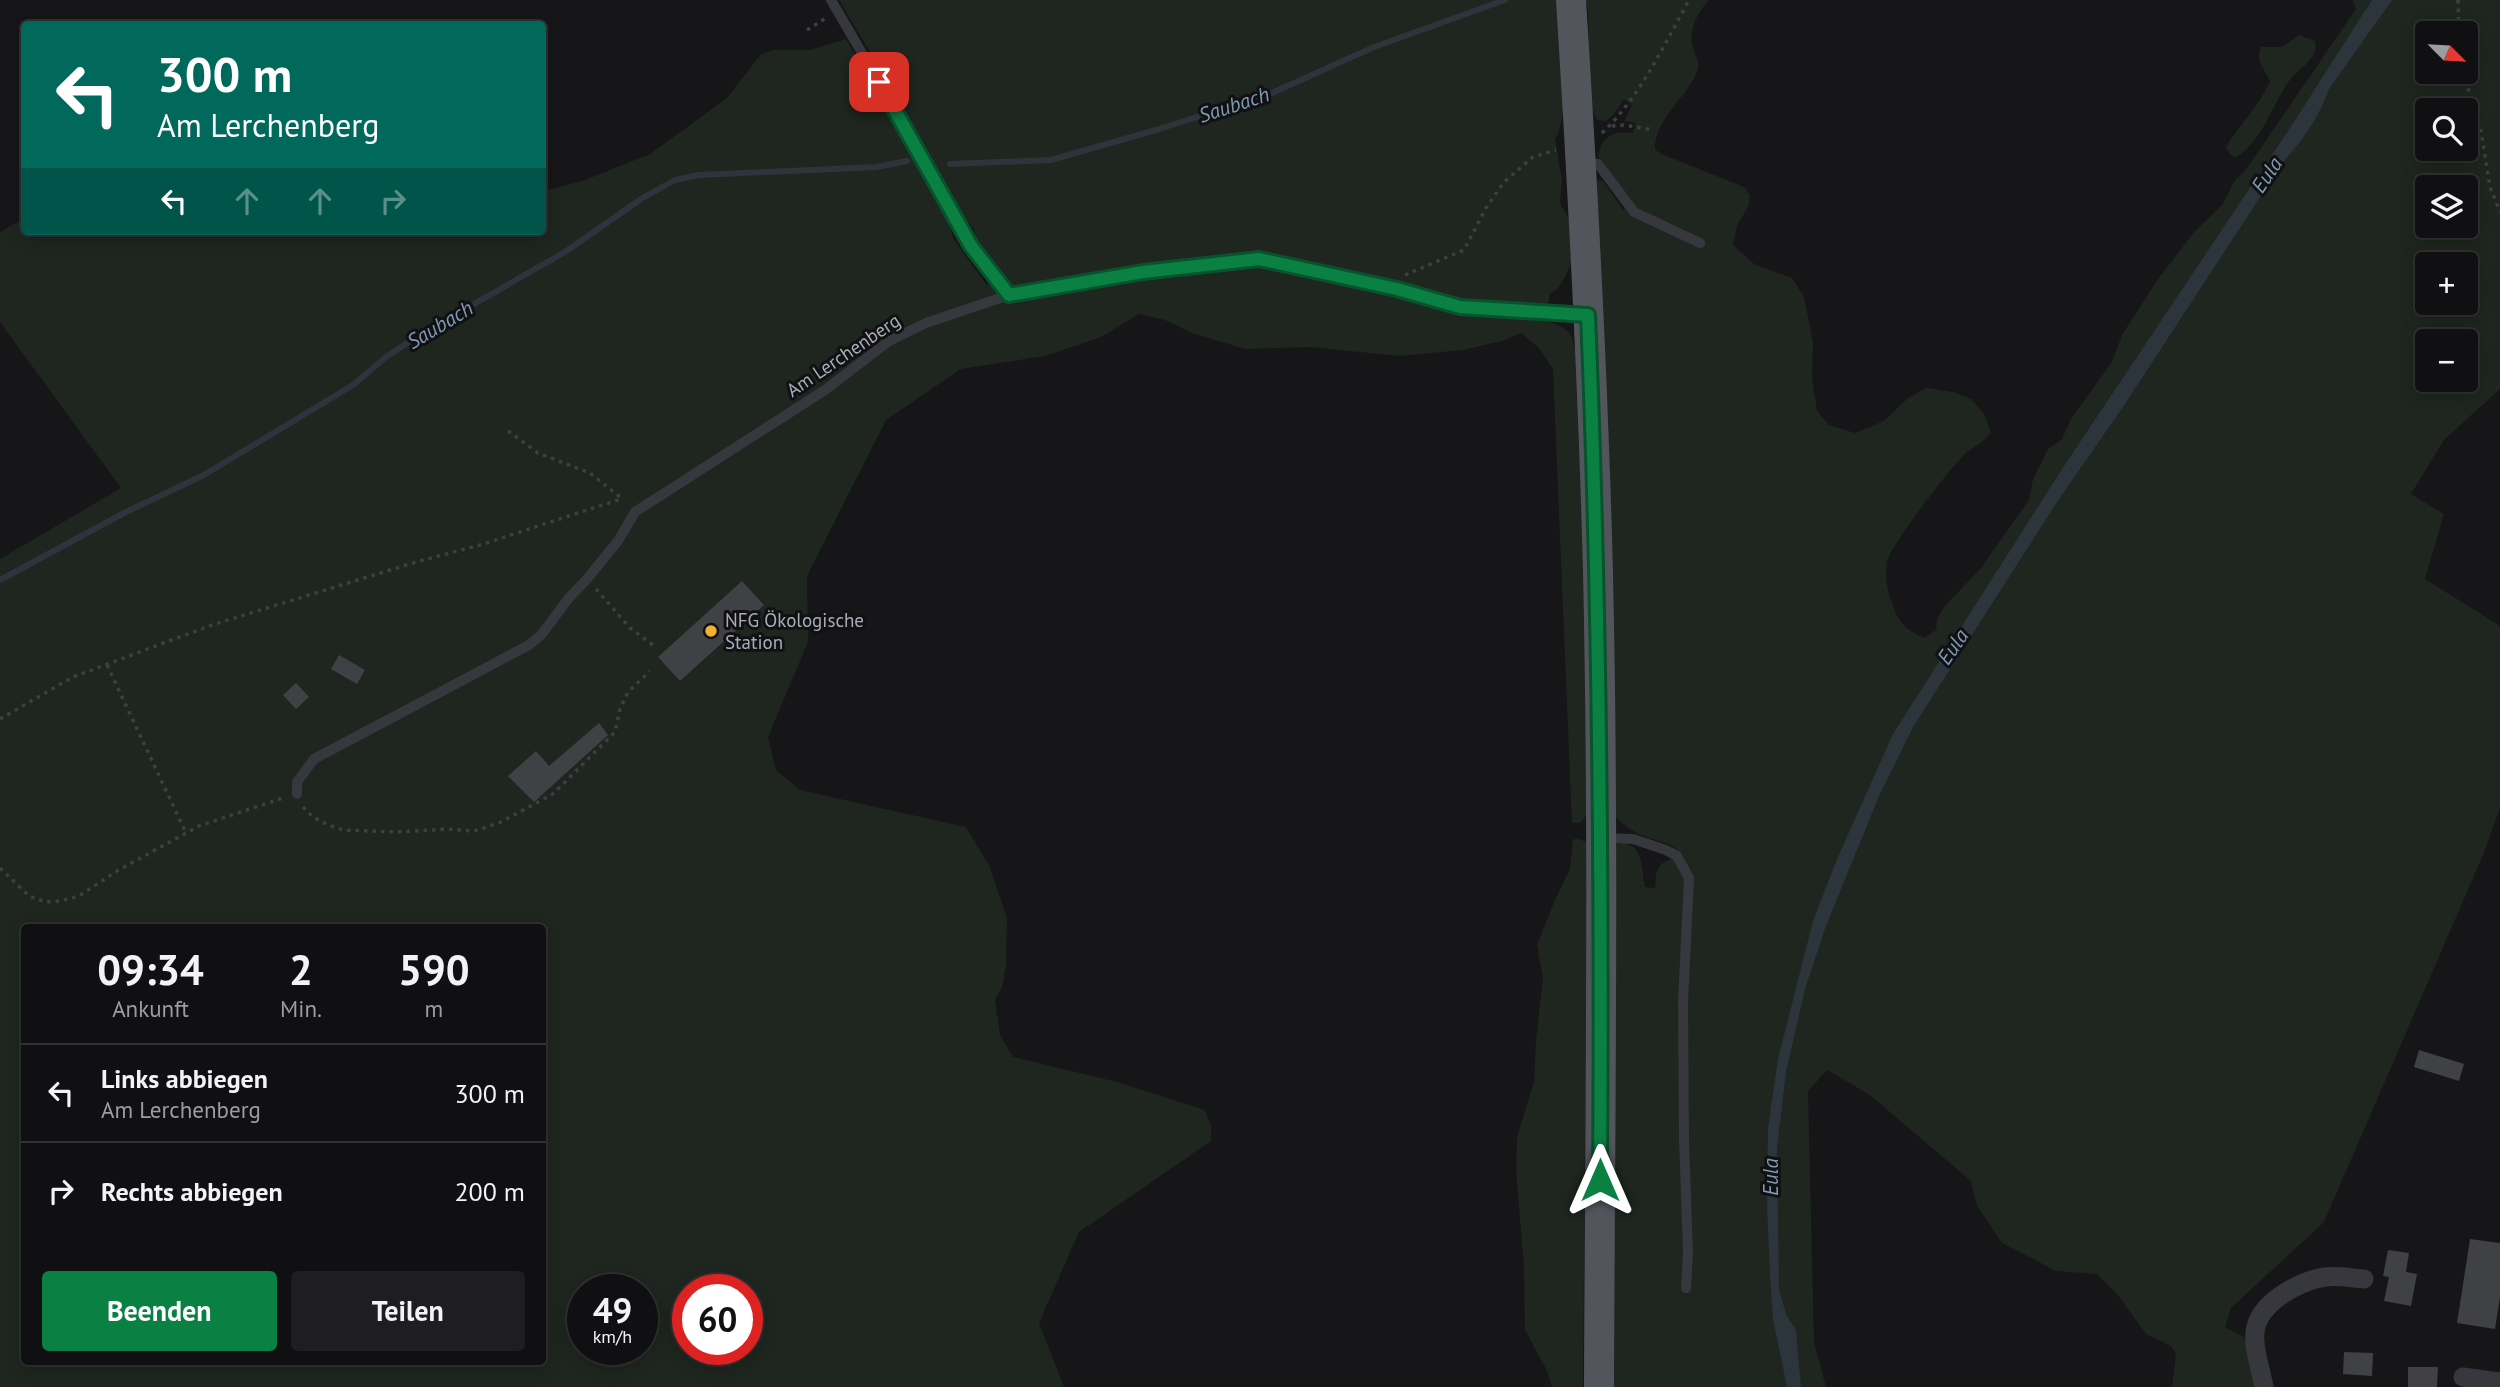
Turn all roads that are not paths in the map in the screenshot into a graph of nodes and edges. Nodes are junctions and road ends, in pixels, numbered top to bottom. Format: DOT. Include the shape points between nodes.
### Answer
graph roads {
  1 [pos="831,0"];
  2 [pos="1571,0"];
  3 [pos="1580,152"];
  4 [pos="1700,243"];
  5 [pos="1009,295"];
  6 [pos="1588,315"];
  7 [pos="297,794"];
  8 [pos="1601,839"];
  9 [pos="2364,1279"];
  10 [pos="1686,1288"];
  11 [pos="2463,1377"];
  12 [pos="2500,1382"];
  13 [pos="1599,1387"];
  14 [pos="2264,1387"];
  1 -- 5 [label="lane" via="971,246"];
  2 -- 3 [label="main road"];
  3 -- 4 [label="lane" via="1598,164 1624,202 1641,217"];
  3 -- 6 [label="main road"];
  5 -- 6 [label="lane, Am Lerchenberg" via="1143,272 1259,259 1460,307"];
  5 -- 7 [label="lane, Am Lerchenberg" via="926,323 889,341 825,390 635,512 618,541 529,645 314,759 297,782"];
  6 -- 8 [label="main road" via="1598,570"];
  8 -- 10 [label="lane" via="1633,839 1666,850 1677,856 1689,878 1683,1002"];
  8 -- 13 [label="main road"];
  9 -- 14 [label="street" via="2327,1277 2294,1287 2249,1328"];
  11 -- 12 [label="street"];
}
